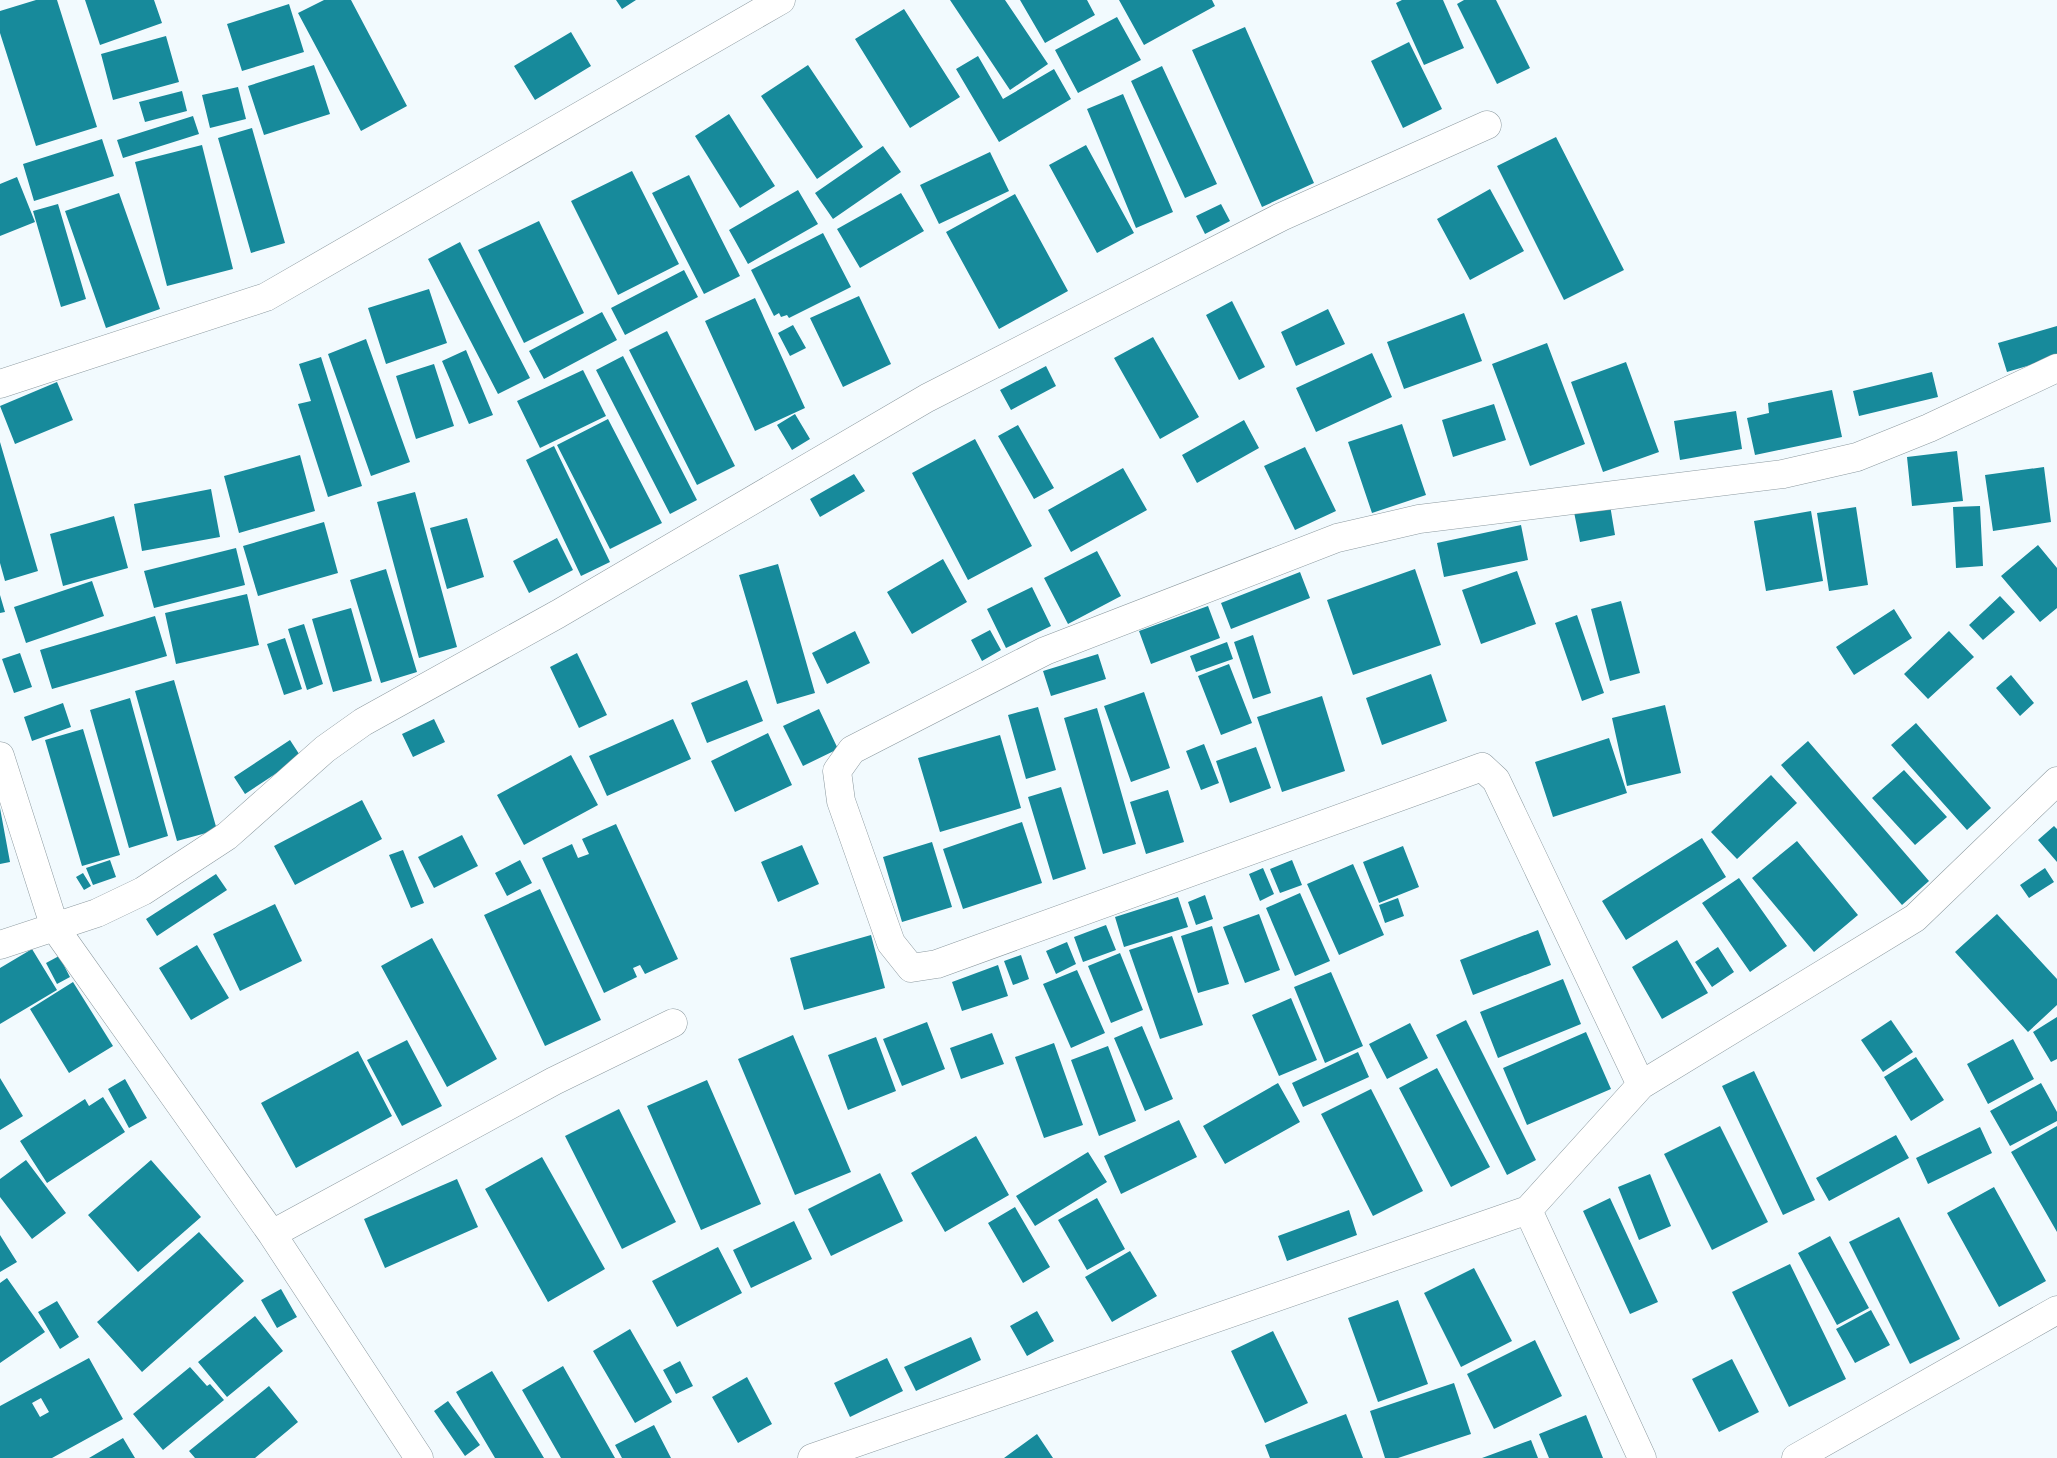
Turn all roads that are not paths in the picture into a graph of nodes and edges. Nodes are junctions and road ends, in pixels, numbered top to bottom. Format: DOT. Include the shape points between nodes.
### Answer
graph roads {
  1 [pos="781,0"];
  2 [pos="1487,125"];
  3 [pos="2057,368"];
  4 [pos="0,384"];
  5 [pos="0,756"];
  6 [pos="2057,781"];
  7 [pos="55,928"];
  8 [pos="0,945"];
  9 [pos="673,1023"];
  10 [pos="1641,1084"];
  11 [pos="1528,1210"];
  12 [pos="272,1234"];
  13 [pos="2057,1310"];
  14 [pos="420,1458"];
  15 [pos="812,1458"];
  16 [pos="1642,1458"];
  17 [pos="1796,1458"];
  1 -- 4 [label="street" via="266,297"];
  2 -- 7 [label="street" via="1281,218 926,398 558,614 363,722 325,750 227,836 143,891 98,913"];
  3 -- 10 [label="street" via="1929,428 1857,457 1783,474 1419,519 1338,538 1045,651 852,750 837,771 841,801 891,944 911,968 937,964 1482,767 1496,780"];
  5 -- 7 [label="street"];
  6 -- 10 [label="street" via="1915,918"];
  7 -- 8 [label="street"];
  7 -- 12 [label="street"];
  9 -- 12 [label="street" via="554,1081"];
  10 -- 11 [label="street"];
  11 -- 15 [label="street"];
  11 -- 16 [label="street"];
  12 -- 14 [label="street"];
  13 -- 17 [label="street"];
}
